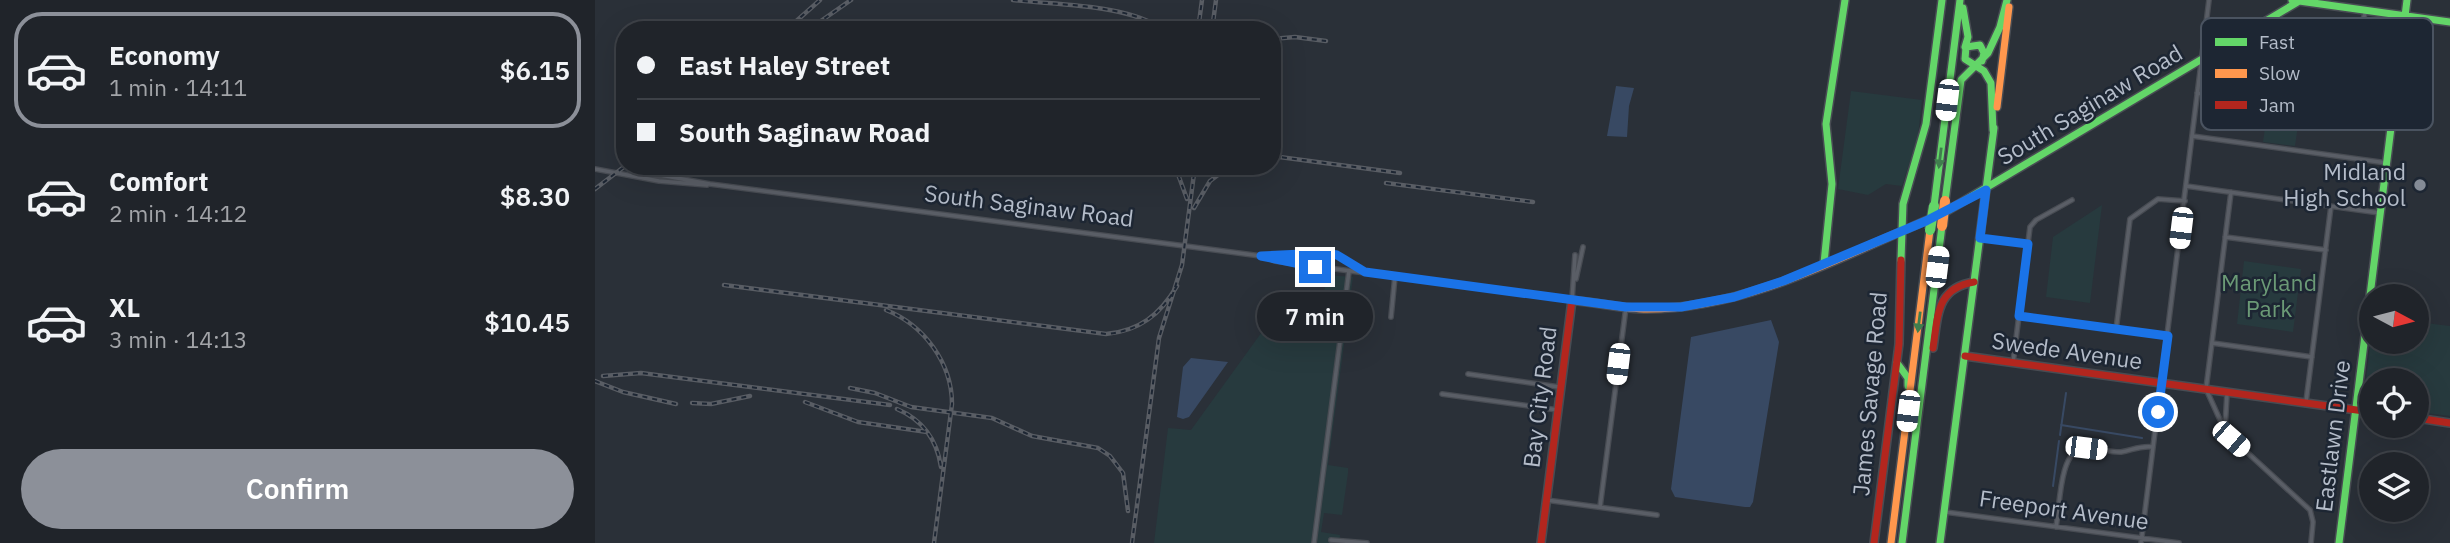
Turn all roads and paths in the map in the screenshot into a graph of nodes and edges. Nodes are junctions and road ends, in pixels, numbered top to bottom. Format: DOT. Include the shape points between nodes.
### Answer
graph roads {
  1 [pos="1845,0"];
  2 [pos="1942,0"];
  3 [pos="1961,0"];
  4 [pos="2008,0"];
  5 [pos="2209,0"];
  6 [pos="2297,0"];
  7 [pos="2407,0"];
  8 [pos="2367,10"];
  9 [pos="2405,16"];
  10 [pos="2207,18"];
  11 [pos="2268,18"];
  12 [pos="2364,18"];
  13 [pos="2420,18"];
  14 [pos="1965,48"];
  15 [pos="2201,60"];
  16 [pos="1979,63"];
  17 [pos="2197,93"];
  18 [pos="2201,94"];
  19 [pos="1995,102"];
  20 [pos="2390,130"];
  21 [pos="2192,136"];
  22 [pos="2386,163"];
  23 [pos="595,169"];
  24 [pos="616,172"];
  25 [pos="639,175"];
  26 [pos="2186,186"];
  27 [pos="1986,190"];
  28 [pos="2231,192"];
  29 [pos="2072,200"];
  30 [pos="2185,201"];
  31 [pos="2331,206"];
  32 [pos="2380,213"];
  33 [pos="1901,232"];
  34 [pos="2225,237"];
  35 [pos="1980,238"];
  36 [pos="2028,244"];
  37 [pos="1583,247"];
  38 [pos="2326,250"];
  39 [pos="1575,255"];
  40 [pos="1261,256"];
  41 [pos="1824,263"];
  42 [pos="1349,271"];
  43 [pos="1365,272"];
  44 [pos="1395,276"];
  45 [pos="1974,282"];
  46 [pos="1575,284"];
  47 [pos="1572,300"];
  48 [pos="1626,307"];
  49 [pos="2019,316"];
  50 [pos="1391,317"];
  51 [pos="2116,330"];
  52 [pos="2168,336"];
  53 [pos="2212,343"];
  54 [pos="1965,356"];
  55 [pos="2312,357"];
  56 [pos="1897,363"];
  57 [pos="2014,363"];
  58 [pos="1468,374"];
  59 [pos="2162,383"];
  60 [pos="1561,387"];
  61 [pos="2206,389"];
  62 [pos="2227,392"];
  63 [pos="1442,394"];
  64 [pos="2306,402"];
  65 [pos="1558,410"];
  66 [pos="2356,410"];
  67 [pos="2359,410"];
  68 [pos="1908,411"];
  69 [pos="2429,420"];
  70 [pos="2450,423"];
  71 [pos="2226,433"];
  72 [pos="2154,447"];
  73 [pos="1913,455"];
  74 [pos="1546,500"];
  75 [pos="1600,508"];
  76 [pos="1944,512"];
  77 [pos="1657,515"];
  78 [pos="2056,527"];
  79 [pos="1331,540"];
  80 [pos="2142,541"];
  81 [pos="1314,543"];
  82 [pos="1367,543"];
  83 [pos="1541,543"];
  84 [pos="1874,543"];
  85 [pos="1891,543"];
  86 [pos="1902,543"];
  87 [pos="1940,543"];
  88 [pos="2179,543"];
  89 [pos="2311,543"];
  90 [pos="2339,543"];
  1 -- 41 [label="main road" via="1826,124 1832,184"];
  2 -- 33 [label="main road, James Savage Road" via="1927,118 1905,191"];
  3 -- 14 [label="main road" via="1968,37"];
  3 -- 68 [label="main road, one-way, bridge"];
  4 -- 16 [label="main road" via="1999,30"];
  4 -- 19 [label="main road"];
  5 -- 10 [label="street"];
  6 -- 8 [label="main road"];
  6 -- 11 [label="main road, South Saginaw Road"];
  7 -- 9 [label="main road, Eastlawn Drive"];
  8 -- 9 [label="main road"];
  8 -- 12 [label="street"];
  9 -- 13 [label="main road"];
  14 -- 16 [label="main road" via="1965,59"];
  14 -- 16 [label="main road" via="1980,45 1985,53"];
  15 -- 17 [label="street"];
  15 -- 27 [label="main road, South Saginaw Road"];
  16 -- 19 [label="main road" via="1989,77"];
  16 -- 73 [label="main road, bridge" via="1960,82"];
  17 -- 18 [label="street"];
  17 -- 21 [label="street"];
  19 -- 27 [label="main road"];
  20 -- 22 [label="main road, Eastlawn Drive"];
  21 -- 22 [label="street"];
  21 -- 26 [label="street"];
  22 -- 32 [label="main road, Eastlawn Drive"];
  23 -- 24 [label="street, South Saginaw Road"];
  25 -- 40 [label="street, South Saginaw Road"];
  26 -- 28 [label="street"];
  26 -- 30 [label="street"];
  27 -- 33 [label="main road, South Saginaw Road"];
  27 -- 35 [label="main road"];
  28 -- 31 [label="street"];
  28 -- 34 [label="street"];
  29 -- 36 [label="street" via="2032,224"];
  30 -- 51 [label="street" via="2158,199 2130,219"];
  30 -- 52 [label="street"];
  31 -- 32 [label="street"];
  31 -- 38 [label="street"];
  32 -- 66 [label="main road, Eastlawn Drive"];
  33 -- 41 [label="main road, South Saginaw Road"];
  33 -- 56 [label="main road, James Savage Road"];
  34 -- 38 [label="street"];
  34 -- 53 [label="street"];
  35 -- 36 [label="street"];
  35 -- 45 [label="main road"];
  36 -- 49 [label="street"];
  37 -- 46 [label="street"];
  38 -- 55 [label="street"];
  39 -- 46 [label="street, Bay City Road"];
  40 -- 42 [label="street, South Saginaw Road"];
  40 -- 43 [label="street, South Saginaw Road" via="1337,255"];
  41 -- 48 [label="main road, South Saginaw Road" via="1756,291 1712,302 1663,309"];
  42 -- 43 [label="street, South Saginaw Road"];
  42 -- 81 [label="street"];
  43 -- 44 [label="street, South Saginaw Road"];
  44 -- 47 [label="street, South Saginaw Road"];
  44 -- 50 [label="street"];
  45 -- 54 [label="main road"];
  45 -- 73 [label="main road" via="1954,286 1942,300"];
  46 -- 47 [label="street, Bay City Road"];
  47 -- 48 [label="main road, South Saginaw Road"];
  47 -- 60 [label="main road, Bay City Road"];
  48 -- 75 [label="street"];
  49 -- 51 [label="street"];
  49 -- 57 [label="street"];
  51 -- 52 [label="street"];
  52 -- 59 [label="street"];
  53 -- 55 [label="street"];
  53 -- 61 [label="street"];
  54 -- 57 [label="main road, Swede Avenue"];
  54 -- 76 [label="main road"];
  55 -- 64 [label="street"];
  56 -- 68 [label="main road" via="1908,378"];
  56 -- 84 [label="main road, James Savage Road"];
  57 -- 59 [label="main road, Swede Avenue"];
  58 -- 60 [label="street"];
  59 -- 61 [label="main road, Swede Avenue"];
  59 -- 72 [label="street"];
  60 -- 65 [label="main road, Bay City Road"];
  61 -- 62 [label="main road, Swede Avenue"];
  61 -- 71 [label="street"];
  62 -- 64 [label="main road, Swede Avenue"];
  62 -- 71 [label="street"];
  63 -- 65 [label="street"];
  64 -- 66 [label="main road, Swede Avenue"];
  65 -- 74 [label="main road, Bay City Road"];
  66 -- 67 [label="main road, Swede Avenue"];
  66 -- 90 [label="main road, Eastlawn Drive"];
  68 -- 85 [label="main road"];
  69 -- 70 [label="main road"];
  71 -- 89 [label="street" via="2309,510"];
  72 -- 78 [label="street" via="2122,452 2081,448 2071,453"];
  72 -- 80 [label="street"];
  73 -- 86 [label="main road"];
  74 -- 75 [label="street"];
  74 -- 83 [label="main road, Bay City Road"];
  75 -- 77 [label="street"];
  76 -- 78 [label="street, Freeport Avenue"];
  76 -- 87 [label="main road"];
  78 -- 80 [label="street, Freeport Avenue"];
  79 -- 82 [label="street"];
  80 -- 88 [label="street, Freeport Avenue"];
}
